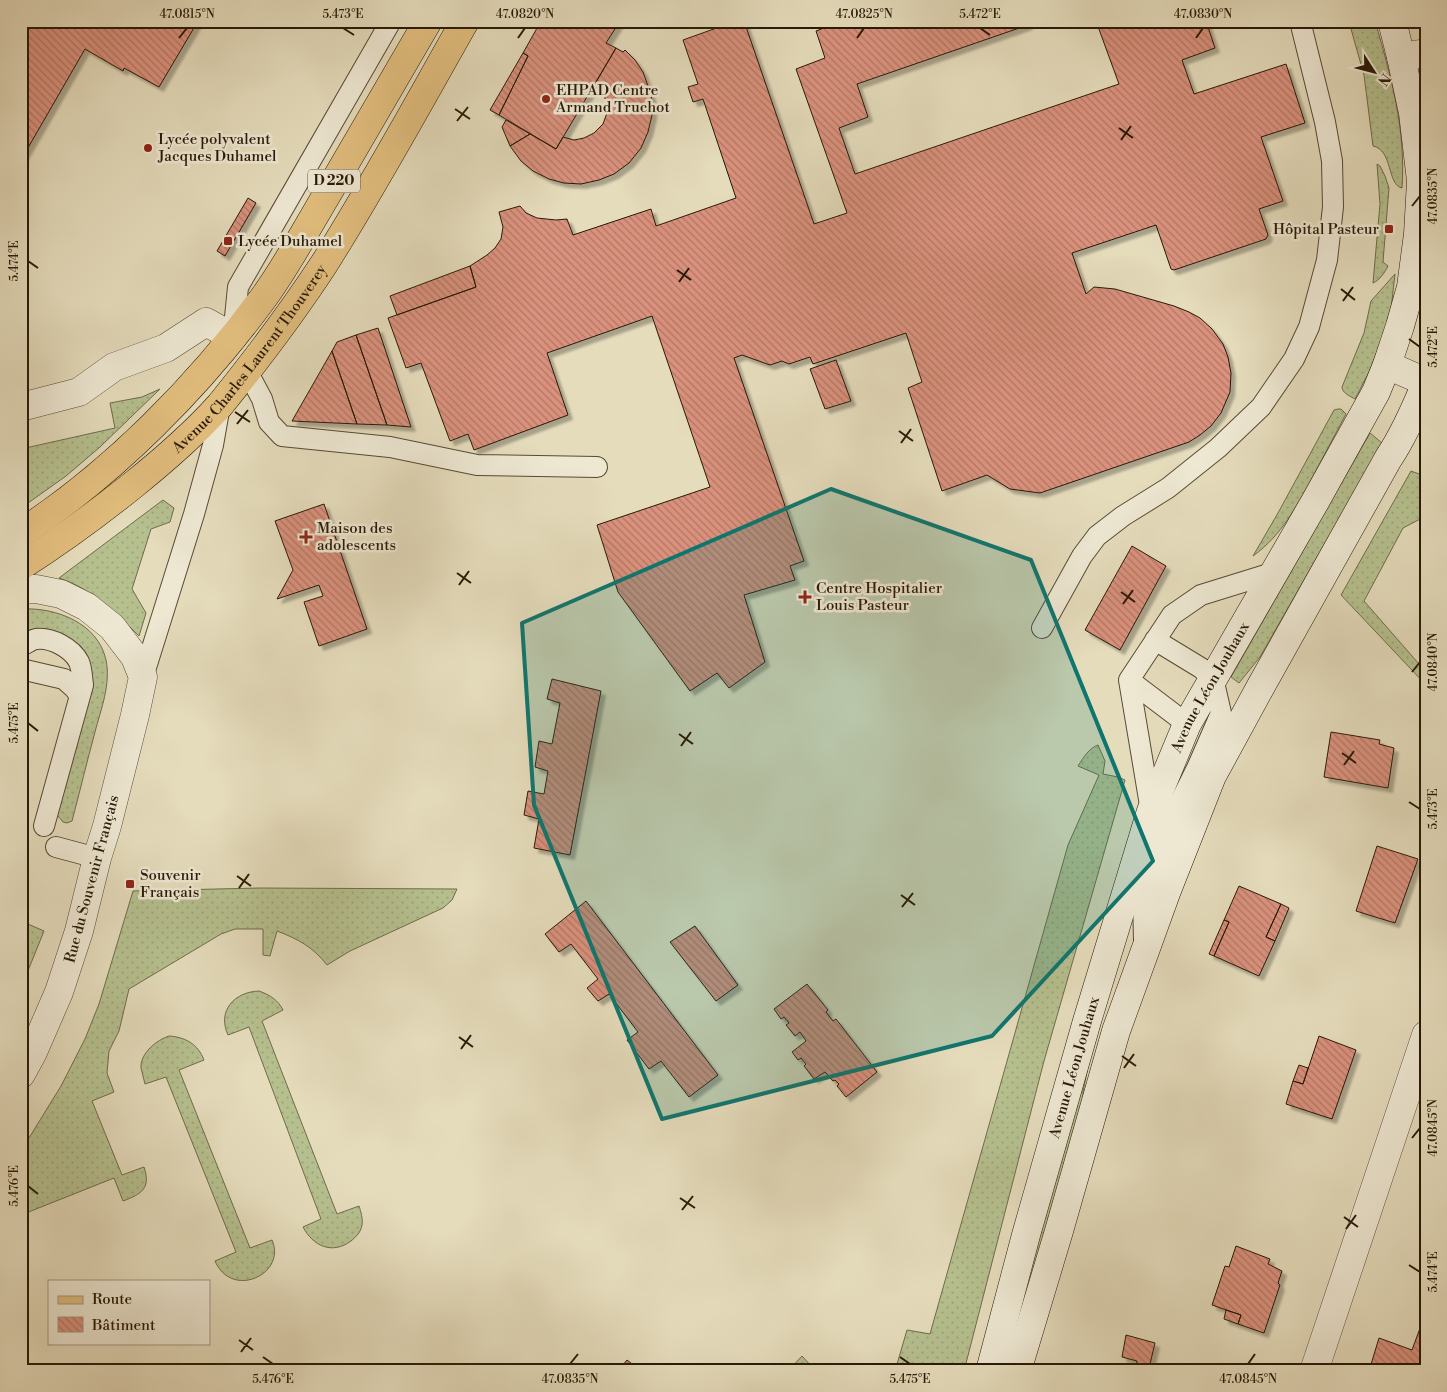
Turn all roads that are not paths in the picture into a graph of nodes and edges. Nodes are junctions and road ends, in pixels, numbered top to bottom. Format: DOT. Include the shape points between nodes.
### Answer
graph roads {
  1 [pos="391,21"];
  2 [pos="428,21"];
  3 [pos="465,21"];
  4 [pos="1300,21"];
  5 [pos="1392,21"];
  6 [pos="1414,55"];
  7 [pos="233,336"];
  8 [pos="1387,365"];
  9 [pos="247,371"];
  10 [pos="1426,383"];
  11 [pos="220,404"];
  12 [pos="21,407"];
  13 [pos="597,468"];
  14 [pos="21,533"];
  15 [pos="21,566"];
  16 [pos="1272,573"];
  17 [pos="21,589"];
  18 [pos="1042,628"];
  19 [pos="1155,640"];
  20 [pos="21,646"];
  21 [pos="21,669"];
  22 [pos="143,677"];
  23 [pos="1213,678"];
  24 [pos="1130,680"];
  25 [pos="80,696"];
  26 [pos="1187,724"];
  27 [pos="1151,811"];
  28 [pos="44,826"];
  29 [pos="56,847"];
  30 [pos="97,858"];
  31 [pos="1145,953"];
  32 [pos="1426,1035"];
  33 [pos="21,1074"];
  34 [pos="990,1371"];
  35 [pos="1017,1371"];
  36 [pos="1314,1371"];
  1 -- 7 [label="lane" via="238,287"];
  2 -- 7 [label="main road, Avenue Charles Laurent Thouverey / D 220" via="291,254"];
  3 -- 9 [label="main road, Avenue Charles Laurent Thouverey / D 220" via="324,264"];
  4 -- 18 [label="lane" via="1332,161 1333,207 1327,260 1309,327 1294,359 1261,407 1218,448 1168,488 1097,536 1082,556"];
  5 -- 6 [label="main road, Avenue Léon Jouhaux"];
  6 -- 8 [label="main road, Avenue Léon Jouhaux" via="1413,113 1421,181 1418,234 1411,287"];
  7 -- 12 [label="main road" via="206,322 166,348 114,367 79,392"];
  7 -- 14 [label="main road, Avenue Charles Laurent Thouverey / D 220" via="158,421 102,473"];
  8 -- 10 [label="main road"];
  8 -- 16 [label="main road, Avenue Léon Jouhaux" via="1376,392"];
  9 -- 11 [label="main road, Avenue Charles Laurent Thouverey / D 220"];
  9 -- 13 [label="lane" via="262,399 269,422 282,436 390,447 477,465"];
  10 -- 31 [label="main road" via="1398,444 1212,776"];
  11 -- 15 [label="main road, Avenue Charles Laurent Thouverey / D 220" via="157,466 50,548"];
  11 -- 22 [label="lane, Rue du Souvenir Français" via="213,445 194,514"];
  16 -- 19 [label="lane" via="1201,595 1172,615"];
  16 -- 23 [label="main road, Avenue Léon Jouhaux"];
  17 -- 22 [label="main road" via="61,594 88,607 112,627 135,657"];
  19 -- 23 [label="lane"];
  19 -- 24 [label="lane"];
  20 -- 25 [label="lane" via="35,640 51,640 74,654 82,672"];
  21 -- 25 [label="lane" via="64,679"];
  22 -- 30 [label="main road, Rue du Souvenir Français"];
  23 -- 26 [label="main road, Avenue Léon Jouhaux"];
  23 -- 31 [label="lane" via="1221,713 1174,814 1143,897"];
  24 -- 26 [label="lane"];
  24 -- 27 [label="lane"];
  25 -- 28 [label="lane"];
  26 -- 27 [label="main road, Avenue Léon Jouhaux"];
  27 -- 34 [label="main road, Avenue Léon Jouhaux" via="1084,1030"];
  29 -- 30 [label="lane"];
  30 -- 33 [label="main road, Rue du Souvenir Français" via="59,992"];
  31 -- 35 [label="main road" via="1116,1031"];
  32 -- 36 [label="main road"];
}
